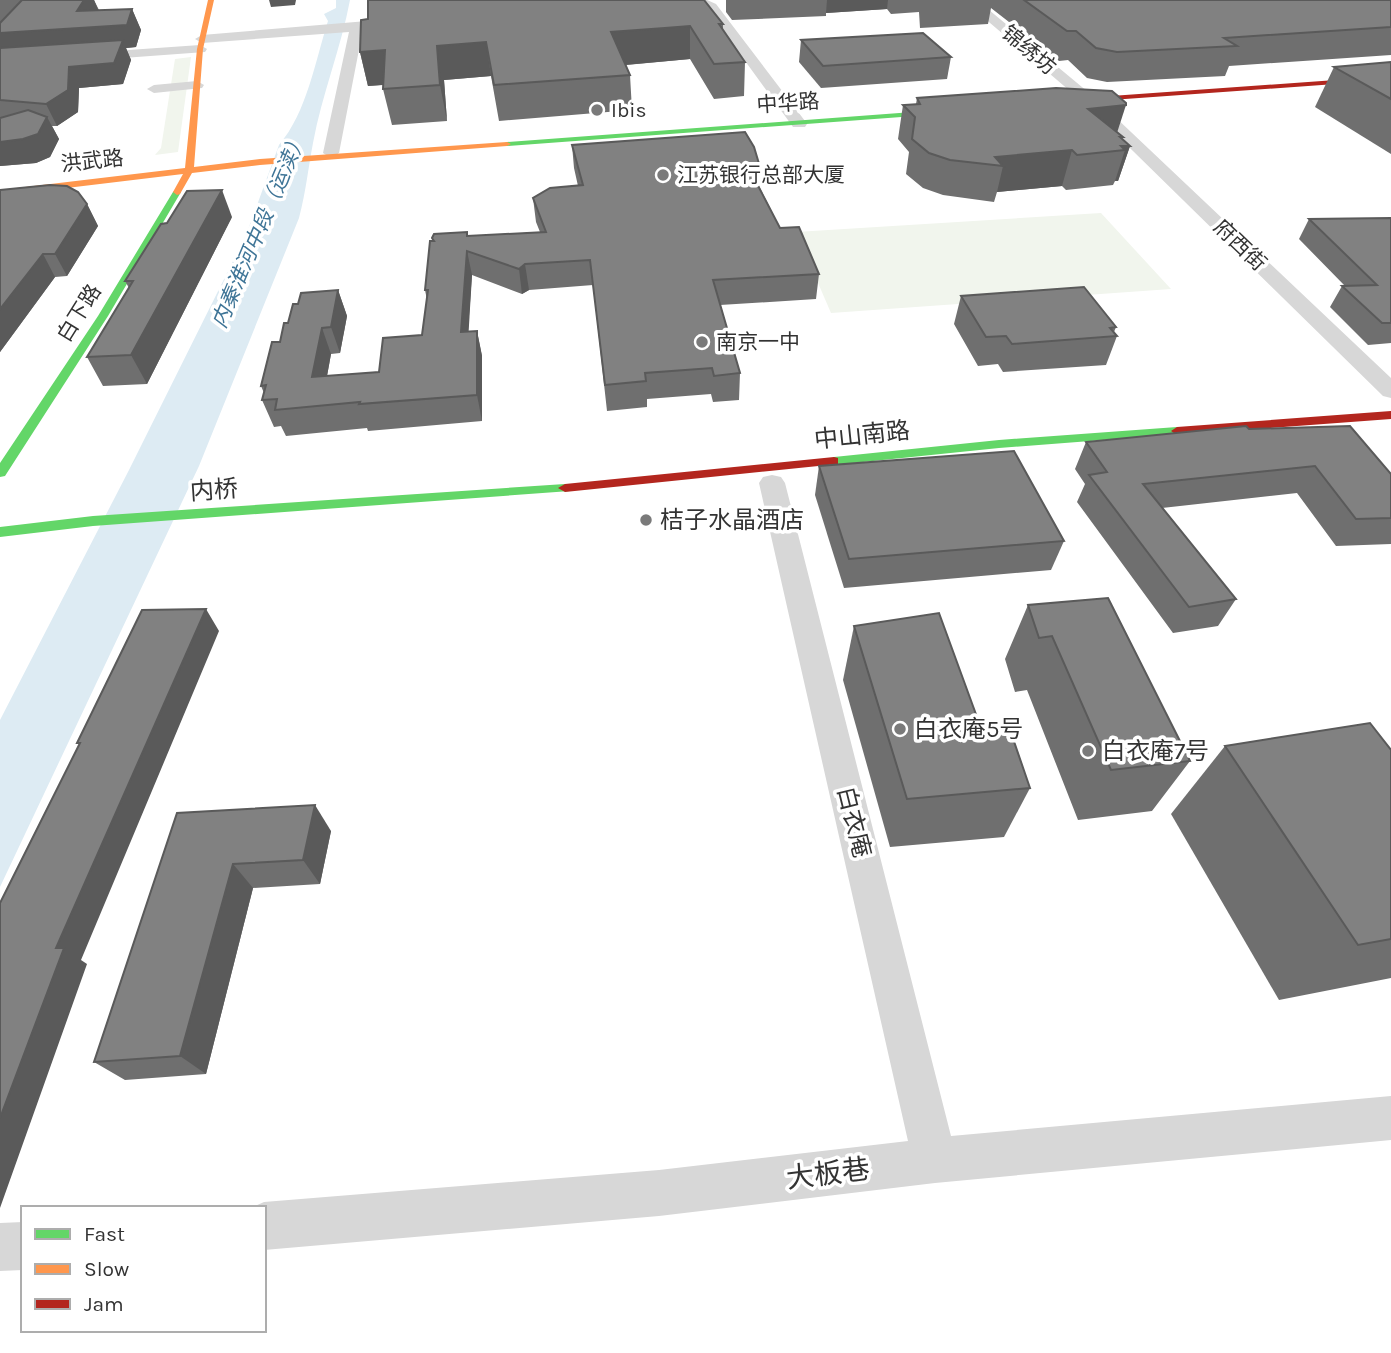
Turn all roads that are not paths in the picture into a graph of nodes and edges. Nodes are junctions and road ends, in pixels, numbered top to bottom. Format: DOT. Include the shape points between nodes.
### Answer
graph roads {
  1 [pos="211,0"];
  2 [pos="969,0"];
  3 [pos="652,4"];
  4 [pos="358,21"];
  5 [pos="411,21"];
  6 [pos="201,44"];
  7 [pos="0,63"];
  8 [pos="1391,78"];
  9 [pos="197,85"];
  10 [pos="154,89"];
  11 [pos="1089,100"];
  12 [pos="1047,103"];
  13 [pos="964,110"];
  14 [pos="799,124"];
  15 [pos="331,153"];
  16 [pos="189,172"];
  17 [pos="0,193"];
  18 [pos="1391,391"];
  19 [pos="1391,415"];
  20 [pos="0,473"];
  21 [pos="772,483"];
  22 [pos="338,504"];
  23 [pos="0,532"];
  24 [pos="1391,1118"];
  25 [pos="935,1160"];
  26 [pos="266,1226"];
  27 [pos="21,1246"];
  28 [pos="0,1247"];
  1 -- 6 [label="main road"];
  2 -- 11 [label="street, 锦绣坊"];
  3 -- 14 [label="street" via="701,2 719,7"];
  4 -- 5 [label="street"];
  4 -- 6 [label="street"];
  4 -- 15 [label="street"];
  6 -- 7 [label="street" via="116,57"];
  6 -- 9 [label="main road"];
  8 -- 11 [label="main road"];
  9 -- 10 [label="street"];
  9 -- 16 [label="main road"];
  11 -- 12 [label="main road"];
  11 -- 18 [label="street, 府西街"];
  13 -- 14 [label="main road, 中华路"];
  14 -- 16 [label="main road, 中华路" via="260,162"];
  16 -- 17 [label="main road, 洪武路"];
  16 -- 20 [label="main road, 白下路" via="103,316"];
  19 -- 22 [label="main road, 中山南路" via="999,444 542,490"];
  21 -- 25 [label="street, 白衣庵"];
  22 -- 23 [label="main road, 内桥"];
  24 -- 25 [label="street, 大板巷"];
  25 -- 26 [label="street, 大板巷" via="659,1193"];
  27 -- 28 [label="street"];
}
